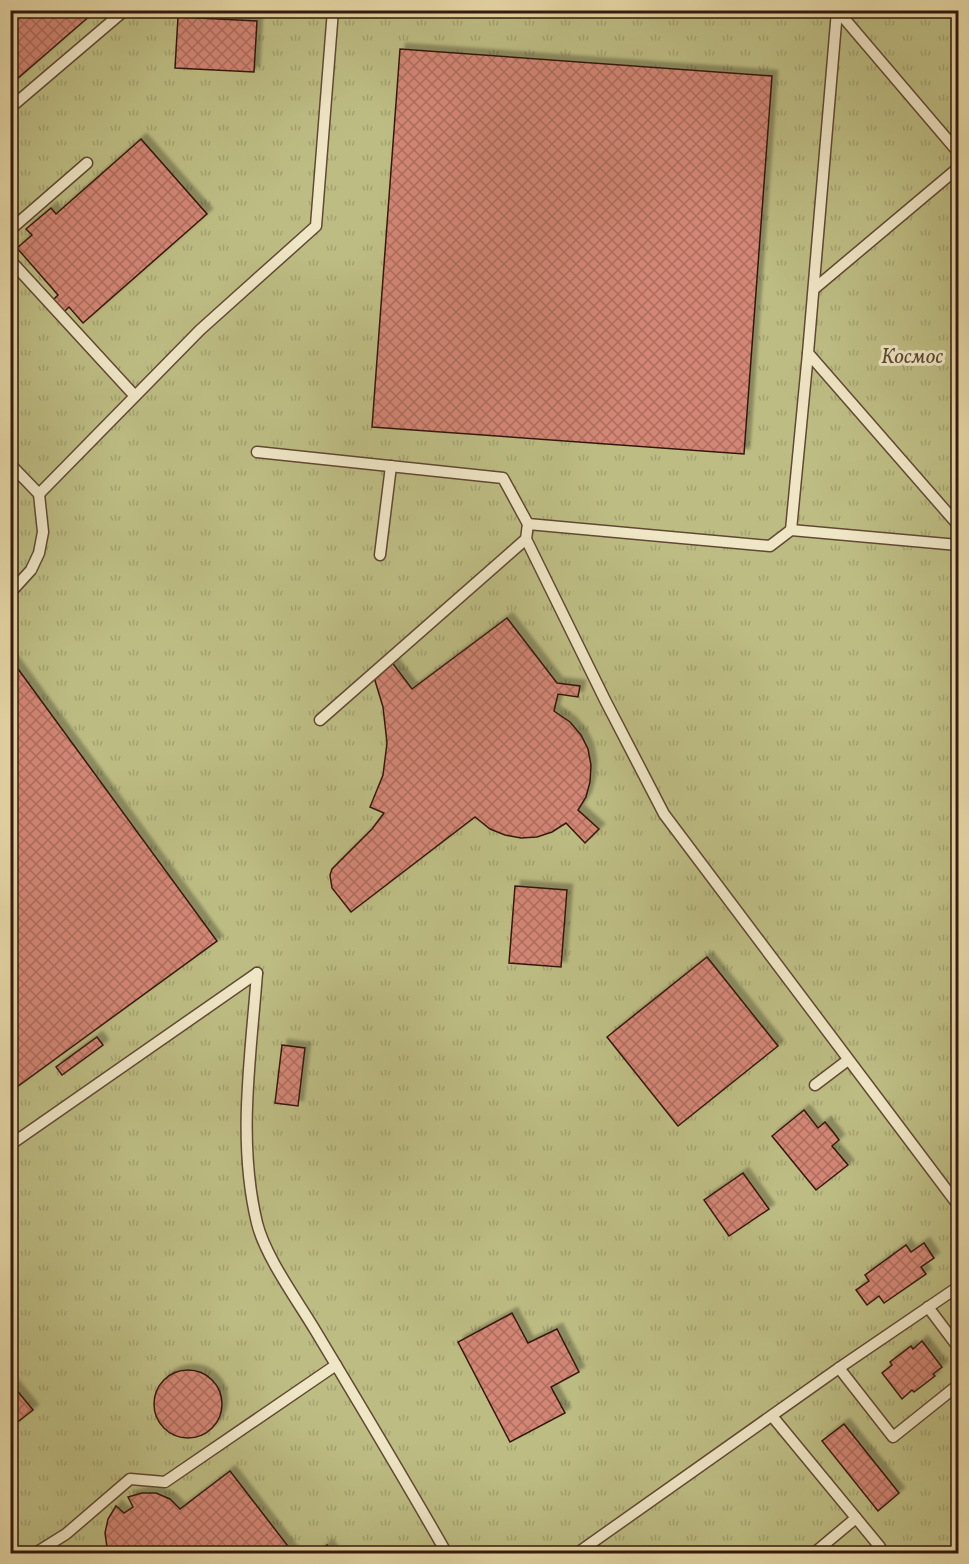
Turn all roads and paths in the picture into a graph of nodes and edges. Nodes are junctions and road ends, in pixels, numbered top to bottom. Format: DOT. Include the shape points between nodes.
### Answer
graph roads {
  1 [pos="125,10"];
  2 [pos="333,10"];
  3 [pos="837,11"];
  4 [pos="10,108"];
  5 [pos="958,152"];
  6 [pos="87,163"];
  7 [pos="958,168"];
  8 [pos="10,230"];
  9 [pos="10,260"];
  10 [pos="814,289"];
  11 [pos="808,353"];
  12 [pos="134,395"];
  13 [pos="257,452"];
  14 [pos="10,464"];
  15 [pos="391,466"];
  16 [pos="39,494"];
  17 [pos="528,524"];
  18 [pos="958,525"];
  19 [pos="791,530"];
  20 [pos="526,539"];
  21 [pos="958,545"];
  22 [pos="380,555"];
  23 [pos="10,593"];
  24 [pos="320,720"];
  25 [pos="848,1060"];
  26 [pos="815,1085"];
  27 [pos="10,1144"];
  28 [pos="958,1205"];
  29 [pos="958,1287"];
  30 [pos="928,1307"];
  31 [pos="958,1347"];
  32 [pos="336,1365"];
  33 [pos="839,1368"];
  34 [pos="958,1384"];
  35 [pos="772,1416"];
  36 [pos="856,1518"];
  37 [pos="880,1547"];
  38 [pos="34,1554"];
  39 [pos="447,1554"];
  40 [pos="576,1554"];
  41 [pos="813,1554"];
  1 -- 4 [label="lane"];
  2 -- 12 [label="lane" via="316,226"];
  3 -- 5 [label="lane"];
  3 -- 10 [label="lane"];
  6 -- 8 [label="lane"];
  7 -- 10 [label="lane"];
  9 -- 12 [label="lane"];
  10 -- 11 [label="lane"];
  11 -- 18 [label="lane"];
  11 -- 19 [label="lane"];
  12 -- 16 [label="lane"];
  13 -- 15 [label="lane"];
  14 -- 16 [label="lane"];
  15 -- 17 [label="lane" via="503,478"];
  15 -- 22 [label="lane"];
  16 -- 23 [label="lane" via="44,532 39,553 31,570"];
  17 -- 19 [label="lane" via="770,546"];
  17 -- 20 [label="lane"];
  19 -- 21 [label="lane"];
  20 -- 24 [label="lane"];
  20 -- 25 [label="lane" via="664,814"];
  25 -- 26 [label="lane"];
  25 -- 28 [label="lane"];
  27 -- 32 [label="lane" via="257,973 247,1126 257,1225 277,1267"];
  29 -- 30 [label="lane"];
  30 -- 31 [label="lane"];
  30 -- 33 [label="lane"];
  32 -- 38 [label="lane" via="165,1482 130,1479 66,1534"];
  32 -- 39 [label="lane"];
  33 -- 34 [label="lane" via="892,1437"];
  33 -- 35 [label="lane"];
  35 -- 36 [label="lane"];
  35 -- 40 [label="lane"];
  36 -- 37 [label="lane"];
  36 -- 41 [label="lane"];
}
